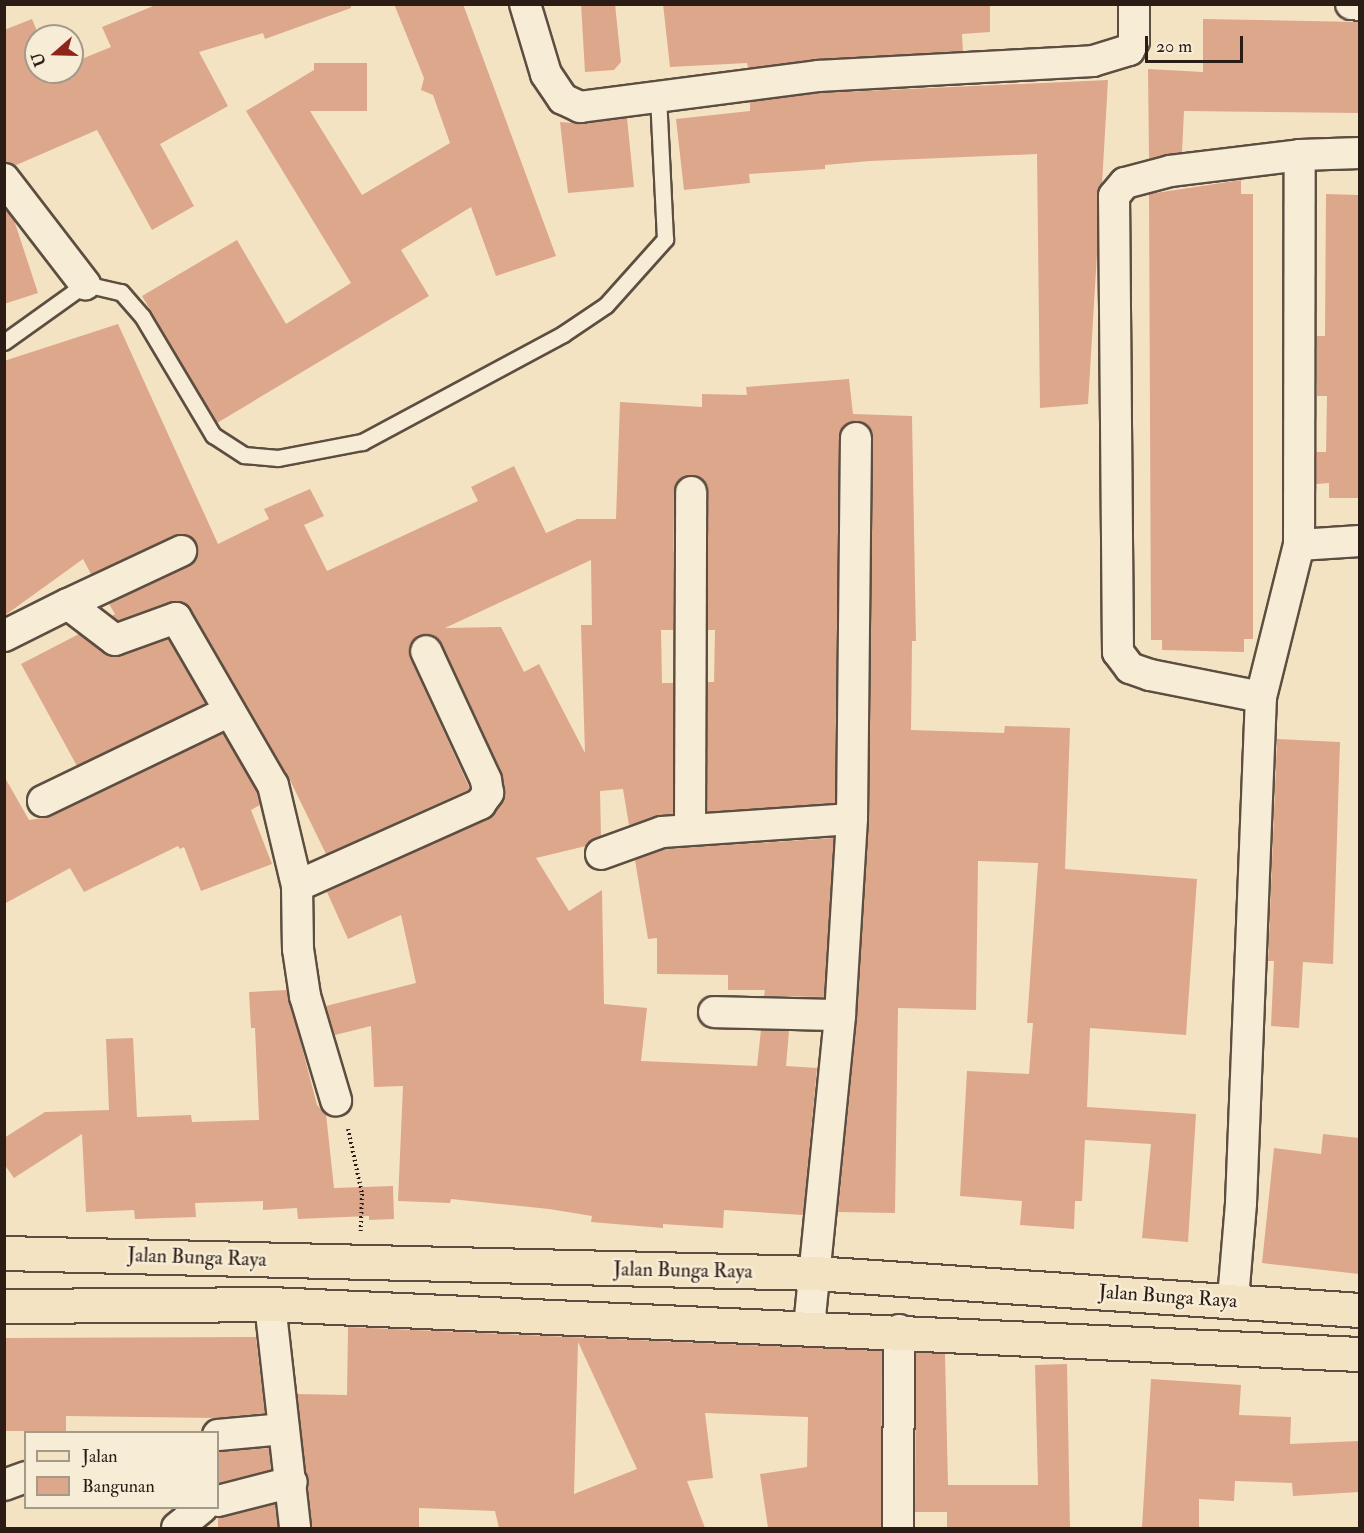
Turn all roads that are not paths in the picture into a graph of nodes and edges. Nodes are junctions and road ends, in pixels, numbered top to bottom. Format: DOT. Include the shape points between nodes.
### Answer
graph roads {
  1 [pos="525,4"];
  2 [pos="1134,4"];
  3 [pos="1351,4"];
  4 [pos="1359,5"];
  5 [pos="658,98"];
  6 [pos="1359,153"];
  7 [pos="1300,154"];
  8 [pos="4,179"];
  9 [pos="85,284"];
  10 [pos="4,342"];
  11 [pos="856,438"];
  12 [pos="691,492"];
  13 [pos="1359,541"];
  14 [pos="1299,545"];
  15 [pos="181,551"];
  16 [pos="68,604"];
  17 [pos="4,636"];
  18 [pos="426,651"];
  19 [pos="1261,697"];
  20 [pos="228,712"];
  21 [pos="43,801"];
  22 [pos="852,819"];
  23 [pos="690,830"];
  24 [pos="601,854"];
  25 [pos="297,886"];
  26 [pos="714,1012"];
  27 [pos="840,1015"];
  28 [pos="336,1100"];
  29 [pos="4,1253"];
  30 [pos="814,1273"];
  31 [pos="1233,1299"];
  32 [pos="270,1304"];
  33 [pos="1282,1304"];
  34 [pos="4,1306"];
  35 [pos="1359,1310"];
  36 [pos="809,1327"];
  37 [pos="899,1330"];
  38 [pos="1277,1349"];
  39 [pos="1359,1354"];
  40 [pos="284,1429"];
  41 [pos="219,1435"];
  42 [pos="24,1478"];
  43 [pos="292,1482"];
  44 [pos="4,1485"];
  45 [pos="219,1501"];
  46 [pos="201,1509"];
  47 [pos="177,1528"];
  48 [pos="295,1528"];
  49 [pos="898,1528"];
  1 -- 5 [label="street" via="546,74 563,99 580,107"];
  2 -- 5 [label="street" via="1134,41 1130,50 1093,61 818,76"];
  3 -- 4 [label="street"];
  5 -- 9 [label="lane" via="665,239 606,305 563,334 362,442 278,458 244,455 213,435 142,316 121,292"];
  6 -- 7 [label="street"];
  7 -- 14 [label="street"];
  7 -- 19 [label="street" via="1170,171 1125,183 1114,196 1118,652 1130,668 1150,675"];
  8 -- 9 [label="street"];
  9 -- 10 [label="lane"];
  11 -- 22 [label="street"];
  12 -- 23 [label="street"];
  13 -- 14 [label="street"];
  14 -- 19 [label="street"];
  15 -- 16 [label="street"];
  16 -- 17 [label="street"];
  16 -- 20 [label="street" via="115,640 176,618"];
  18 -- 25 [label="street" via="486,780 488,793 480,804"];
  19 -- 31 [label="street" via="1241,1203"];
  20 -- 21 [label="street"];
  20 -- 25 [label="street" via="273,785"];
  22 -- 23 [label="street"];
  22 -- 27 [label="street"];
  23 -- 24 [label="street" via="662,832"];
  25 -- 28 [label="street" via="298,949 305,996"];
  26 -- 27 [label="street"];
  27 -- 30 [label="street"];
  29 -- 30 [label="main road, Jalan Bunga Raya"];
  30 -- 31 [label="main road, Jalan Bunga Raya"];
  30 -- 36 [label="street"];
  31 -- 33 [label="main road, Jalan Bunga Raya"];
  32 -- 34 [label="main road"];
  32 -- 36 [label="main road"];
  32 -- 40 [label="street"];
  33 -- 35 [label="main road, Jalan Bunga Raya"];
  33 -- 38 [label="main road"];
  36 -- 37 [label="main road"];
  37 -- 38 [label="main road"];
  37 -- 49 [label="street"];
  38 -- 39 [label="main road"];
  40 -- 41 [label="street"];
  40 -- 43 [label="street"];
  42 -- 44 [label="street"];
  43 -- 45 [label="street"];
  43 -- 48 [label="street"];
  46 -- 47 [label="street"];
}
